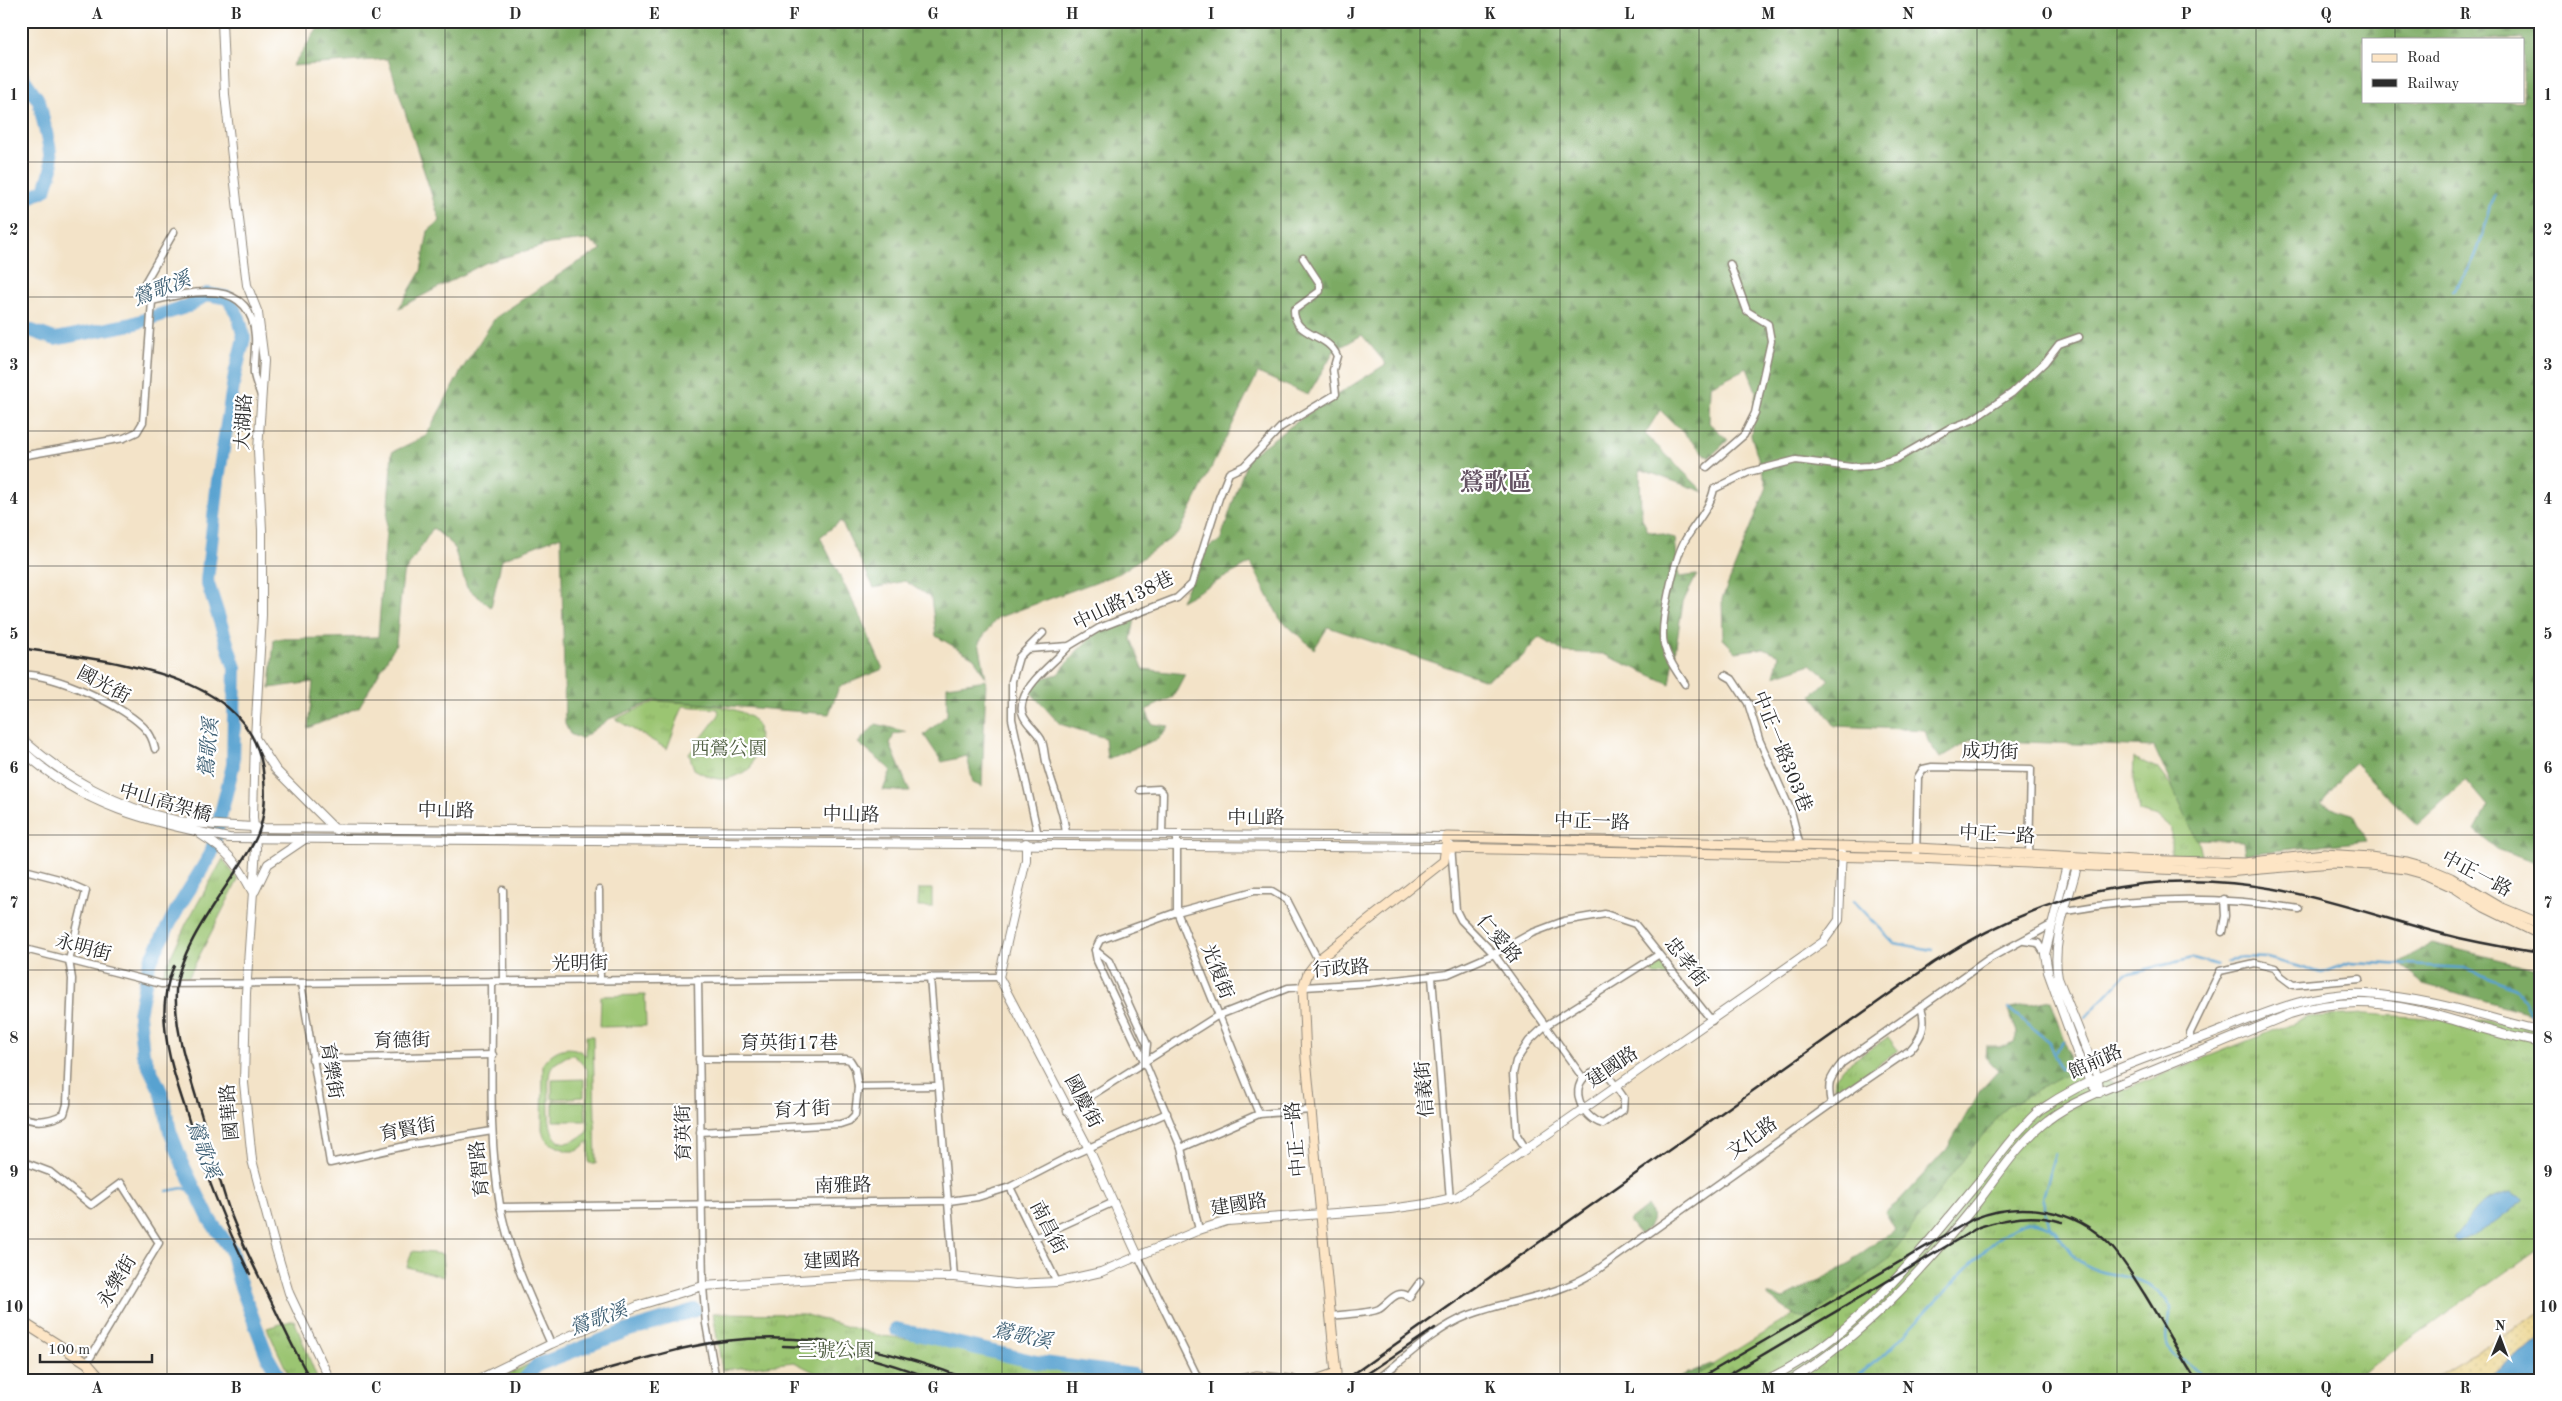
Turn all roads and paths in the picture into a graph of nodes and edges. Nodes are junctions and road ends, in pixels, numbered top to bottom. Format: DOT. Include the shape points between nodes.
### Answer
graph roads {
  1 [pos="222,21"];
  2 [pos="174,232"];
  3 [pos="1303,258"];
  4 [pos="1730,264"];
  5 [pos="152,302"];
  6 [pos="2079,337"];
  7 [pos="262,400"];
  8 [pos="21,456"];
  9 [pos="1707,467"];
  10 [pos="1043,633"];
  11 [pos="1069,646"];
  12 [pos="1028,649"];
  13 [pos="21,675"];
  14 [pos="1725,675"];
  15 [pos="1686,684"];
  16 [pos="21,738"];
  17 [pos="255,738"];
  18 [pos="21,749"];
  19 [pos="155,749"];
  20 [pos="1140,790"];
  21 [pos="255,827"];
  22 [pos="335,827"];
  23 [pos="197,832"];
  24 [pos="857,833"];
  25 [pos="1066,834"];
  26 [pos="1038,835"];
  27 [pos="1162,835"];
  28 [pos="1177,835"];
  29 [pos="1447,837"];
  30 [pos="256,838"];
  31 [pos="305,839"];
  32 [pos="340,839"];
  33 [pos="857,842"];
  34 [pos="1026,843"];
  35 [pos="1177,844"];
  36 [pos="1800,846"];
  37 [pos="1842,846"];
  38 [pos="1449,848"];
  39 [pos="1917,848"];
  40 [pos="2029,854"];
  41 [pos="1842,857"];
  42 [pos="1916,858"];
  43 [pos="2075,862"];
  44 [pos="2066,865"];
  45 [pos="21,869"];
  46 [pos="503,890"];
  47 [pos="600,890"];
  48 [pos="254,895"];
  49 [pos="2224,899"];
  50 [pos="2299,909"];
  51 [pos="2066,911"];
  52 [pos="1177,912"];
  53 [pos="1635,924"];
  54 [pos="2541,924"];
  55 [pos="2051,925"];
  56 [pos="2222,932"];
  57 [pos="2541,935"];
  58 [pos="2023,941"];
  59 [pos="21,948"];
  60 [pos="1095,950"];
  61 [pos="1494,954"];
  62 [pos="2045,954"];
  63 [pos="1658,955"];
  64 [pos="69,960"];
  65 [pos="1318,960"];
  66 [pos="930,977"];
  67 [pos="999,977"];
  68 [pos="1432,977"];
  69 [pos="698,979"];
  70 [pos="2360,979"];
  71 [pos="600,980"];
  72 [pos="492,981"];
  73 [pos="504,981"];
  74 [pos="301,983"];
  75 [pos="161,984"];
  76 [pos="247,984"];
  77 [pos="1303,988"];
  78 [pos="1921,1007"];
  79 [pos="1217,1016"];
  80 [pos="1712,1021"];
  81 [pos="1545,1026"];
  82 [pos="2541,1031"];
  83 [pos="2190,1042"];
  84 [pos="2541,1043"];
  85 [pos="493,1055"];
  86 [pos="312,1058"];
  87 [pos="700,1059"];
  88 [pos="1145,1063"];
  89 [pos="1583,1078"];
  90 [pos="2098,1078"];
  91 [pos="2090,1082"];
  92 [pos="938,1086"];
  93 [pos="1616,1086"];
  94 [pos="858,1087"];
  95 [pos="2099,1093"];
  96 [pos="1831,1104"];
  97 [pos="1584,1107"];
  98 [pos="1311,1110"];
  99 [pos="1068,1111"];
  100 [pos="1167,1113"];
  101 [pos="1259,1114"];
  102 [pos="21,1116"];
  103 [pos="492,1131"];
  104 [pos="700,1132"];
  105 [pos="1181,1148"];
  106 [pos="1089,1149"];
  107 [pos="1526,1149"];
  108 [pos="21,1161"];
  109 [pos="330,1163"];
  110 [pos="1010,1187"];
  111 [pos="1450,1200"];
  112 [pos="949,1201"];
  113 [pos="1114,1202"];
  114 [pos="702,1204"];
  115 [pos="500,1207"];
  116 [pos="1320,1213"];
  117 [pos="1199,1230"];
  118 [pos="1035,1238"];
  119 [pos="1138,1256"];
  120 [pos="954,1277"];
  121 [pos="1057,1282"];
  122 [pos="1420,1282"];
  123 [pos="703,1286"];
  124 [pos="1330,1316"];
  125 [pos="21,1321"];
  126 [pos="551,1344"];
  127 [pos="87,1363"];
  128 [pos="102,1380"];
  129 [pos="330,1380"];
  130 [pos="477,1380"];
  131 [pos="716,1380"];
  132 [pos="1199,1380"];
  133 [pos="1238,1380"];
  134 [pos="1293,1380"];
  135 [pos="1316,1380"];
  136 [pos="1377,1380"];
  137 [pos="1766,1380"];
  138 [pos="1791,1380"];
  1 -- 7 [label="street, 大湖路" via="226,95 247,285 258,312 263,337"];
  2 -- 5 [label="street" via="141,290"];
  3 -- 11 [label="street, 中山路138巷" via="1320,284 1320,291 1294,310 1294,317 1301,328 1333,345 1337,356 1333,370 1336,394 1282,428 1244,466 1230,473 1192,584 1177,598 1099,628"];
  4 -- 9 [label="street" via="1747,311 1768,324 1771,341 1755,413 1744,435"];
  5 -- 7 [label="street" via="202,292 229,293 240,302 250,314 255,335 254,374"];
  5 -- 8 [label="street" via="143,422 137,432 124,438"];
  6 -- 15 [label="street" via="2059,344 2012,393 1972,420 1948,429 1896,459 1851,467 1796,460 1749,472 1714,489 1712,500 1683,543 1663,623 1663,643"];
  7 -- 17 [label="street, 大湖路" via="258,450 262,615"];
  10 -- 12 [label="street"];
  11 -- 12 [label="street, 中山路138巷"];
  11 -- 25 [label="street" via="1032,681 1021,710 1042,740"];
  12 -- 26 [label="street" via="1018,657 1012,681 1012,719"];
  13 -- 19 [label="street, 國光街" via="60,680 108,702 146,729"];
  14 -- 36 [label="street, 中正一路303巷" via="1732,678 1748,703 1759,739 1791,811"];
  16 -- 21 [label="street, 中山高架橋" via="78,781 125,804 174,820"];
  17 -- 21 [label="street, 大湖路"];
  17 -- 22 [label="street" via="276,770"];
  18 -- 23 [label="street, 中山高架橋" via="73,789 122,812 172,828"];
  20 -- 27 [label="street" via="1159,789 1164,793"];
  21 -- 22 [label="street, 中山路"];
  21 -- 30 [label="street, 國華路"];
  22 -- 24 [label="street, 中山路"];
  22 -- 32 [label="street"];
  23 -- 30 [label="street, 中山高架橋" via="229,838"];
  23 -- 48 [label="street" via="236,861"];
  24 -- 26 [label="street, 中山路"];
  24 -- 33 [label="street"];
  25 -- 26 [label="street, 中山路"];
  25 -- 27 [label="street, 中山路"];
  26 -- 34 [label="street"];
  27 -- 28 [label="street, 中山路"];
  28 -- 29 [label="street, 中山路"];
  28 -- 35 [label="street, 光復街"];
  29 -- 36 [label="main road, 中正一路"];
  29 -- 38 [label="main road, 中正一路"];
  30 -- 31 [label="street, 中山路"];
  30 -- 48 [label="street, 國華路"];
  31 -- 32 [label="street, 中山路"];
  31 -- 48 [label="street" via="268,864"];
  32 -- 33 [label="street, 中山路"];
  33 -- 34 [label="street, 中山路"];
  34 -- 35 [label="street, 中山路"];
  34 -- 67 [label="street" via="1026,860"];
  35 -- 38 [label="street, 中山路"];
  35 -- 52 [label="street, 光復街"];
  36 -- 37 [label="main road, 中正一路"];
  37 -- 39 [label="main road, 中正一路"];
  37 -- 41 [label="street, 建國路"];
  38 -- 41 [label="main road, 中正一路"];
  38 -- 61 [label="street, 仁愛路" via="1456,910 1461,920"];
  38 -- 65 [label="main road, 中正一路" via="1444,861"];
  39 -- 40 [label="main road, 中正一路"];
  39 -- 40 [label="street, 成功街" via="1918,777 1923,769 2031,769"];
  39 -- 42 [label="street"];
  40 -- 43 [label="main road, 中正一路"];
  41 -- 42 [label="main road, 中正一路"];
  41 -- 80 [label="street, 建國路" via="1839,920 1832,931 1823,942"];
  42 -- 44 [label="main road, 中正一路"];
  43 -- 44 [label="main road, 中正一路"];
  43 -- 51 [label="street"];
  43 -- 54 [label="main road, 中正一路" via="2244,863 2324,854 2407,862 2451,878 2500,907"];
  43 -- 57 [label="main road, 中正一路" via="2227,872 2332,863 2406,869 2455,888 2484,907"];
  44 -- 55 [label="street"];
  45 -- 64 [label="street" via="86,891"];
  46 -- 73 [label="street"];
  47 -- 71 [label="street"];
  48 -- 76 [label="street, 國華路"];
  49 -- 50 [label="street"];
  49 -- 51 [label="street" via="2144,900"];
  49 -- 56 [label="street"];
  51 -- 90 [label="street" via="2056,952 2057,972"];
  52 -- 60 [label="street" via="1100,940"];
  52 -- 65 [label="street" via="1254,891 1272,891 1287,900"];
  52 -- 79 [label="street, 光復街"];
  53 -- 61 [label="street, 行政路" via="1605,914 1564,921 1532,933"];
  53 -- 63 [label="street, 忠孝街"];
  55 -- 58 [label="street"];
  55 -- 62 [label="street"];
  58 -- 62 [label="street" via="2038,943"];
  58 -- 78 [label="street" via="1990,958"];
  59 -- 64 [label="street, 永明街"];
  60 -- 88 [label="street" via="1097,961"];
  60 -- 88 [label="street" via="1108,961 1147,1044"];
  61 -- 68 [label="street, 行政路" via="1466,968"];
  61 -- 81 [label="street, 仁愛路"];
  62 -- 91 [label="street" via="2048,972"];
  63 -- 80 [label="street, 忠孝街"];
  63 -- 81 [label="street"];
  64 -- 75 [label="street, 永明街"];
  64 -- 102 [label="street" via="72,979 64,1114 38,1121"];
  65 -- 77 [label="main road, 中正一路"];
  66 -- 67 [label="street, 光明街"];
  66 -- 69 [label="street, 光明街"];
  66 -- 92 [label="street"];
  67 -- 99 [label="street, 國慶街"];
  68 -- 77 [label="street, 行政路"];
  68 -- 111 [label="street, 信義街"];
  69 -- 71 [label="street, 光明街"];
  69 -- 87 [label="street, 育英街"];
  70 -- 83 [label="street" via="2293,985 2275,968 2255,963 2220,971 2190,1033"];
  71 -- 73 [label="street, 光明街"];
  72 -- 73 [label="street, 光明街"];
  72 -- 74 [label="street, 光明街"];
  72 -- 85 [label="street, 育智路"];
  74 -- 76 [label="street, 光明街"];
  74 -- 86 [label="street, 育樂街"];
  75 -- 76 [label="street, 光明街"];
  76 -- 129 [label="street, 國華路" via="244,1083 252,1160 289,1293"];
  77 -- 79 [label="street, 行政路" via="1288,988"];
  77 -- 98 [label="main road, 中正一路"];
  78 -- 96 [label="street" via="1842,1063 1830,1078"];
  78 -- 96 [label="street, 文化路" via="1925,1018 1920,1039 1910,1050"];
  79 -- 88 [label="street, 行政路"];
  79 -- 101 [label="street, 光復街"];
  80 -- 93 [label="street, 建國路"];
  81 -- 89 [label="street, 仁愛路"];
  81 -- 107 [label="street" via="1529,1041 1516,1061 1513,1074 1517,1135"];
  82 -- 83 [label="street, 館前路" via="2413,1000 2364,993 2297,1003"];
  83 -- 90 [label="street, 館前路"];
  84 -- 95 [label="street, 館前路" via="2410,1008 2364,1002 2315,1006"];
  85 -- 86 [label="street, 育德街"];
  85 -- 103 [label="street, 育智路"];
  86 -- 109 [label="street, 育樂街"];
  87 -- 94 [label="street, 育英街17巷" via="846,1059 855,1068"];
  87 -- 104 [label="street, 育英街"];
  88 -- 99 [label="street, 行政路"];
  88 -- 100 [label="street"];
  89 -- 93 [label="street" via="1595,1072 1602,1073 1608,1075"];
  89 -- 97 [label="street" via="1577,1090"];
  90 -- 91 [label="street, 館前路"];
  90 -- 95 [label="street"];
  91 -- 95 [label="street"];
  91 -- 137 [label="street, 館前路" via="2041,1109 2024,1126 1939,1229 1840,1333 1796,1365"];
  92 -- 94 [label="street"];
  92 -- 112 [label="street"];
  93 -- 97 [label="street, 建國路"];
  93 -- 97 [label="street" via="1625,1105 1615,1118 1603,1124 1597,1122"];
  94 -- 104 [label="street, 育才街" via="855,1115 840,1124"];
  95 -- 138 [label="street, 館前路" via="2048,1119 2026,1139 1976,1204 1908,1281 1846,1342"];
  96 -- 136 [label="street, 文化路" via="1577,1283 1468,1315"];
  97 -- 107 [label="street, 建國路"];
  98 -- 101 [label="street"];
  98 -- 116 [label="main road, 中正一路"];
  99 -- 106 [label="street, 國慶街"];
  100 -- 105 [label="street"];
  100 -- 106 [label="street, 南雅路"];
  101 -- 105 [label="street"];
  103 -- 109 [label="street, 育賢街"];
  103 -- 115 [label="street, 育智路"];
  104 -- 114 [label="street, 育英街"];
  105 -- 117 [label="street"];
  106 -- 110 [label="street, 南雅路"];
  106 -- 113 [label="street, 國慶街"];
  107 -- 111 [label="street, 建國路"];
  108 -- 127 [label="street, 永樂街" via="50,1172 90,1205 121,1183 159,1243"];
  110 -- 112 [label="street, 南雅路" via="978,1197"];
  110 -- 118 [label="street, 南昌街"];
  111 -- 116 [label="street, 建國路" via="1390,1209"];
  112 -- 114 [label="street, 南雅路"];
  112 -- 120 [label="street"];
  113 -- 118 [label="street"];
  113 -- 119 [label="street, 國慶街"];
  114 -- 115 [label="street, 南雅路"];
  114 -- 123 [label="street, 育英街"];
  115 -- 126 [label="street, 育智路" via="510,1248"];
  116 -- 117 [label="street, 建國路" via="1227,1221"];
  116 -- 124 [label="main road, 中正一路"];
  117 -- 119 [label="street, 建國路"];
  118 -- 121 [label="street, 南昌街"];
  119 -- 121 [label="street, 建國路" via="1101,1272"];
  119 -- 132 [label="street, 國慶街"];
  120 -- 121 [label="street, 建國路" via="1015,1284"];
  120 -- 123 [label="street, 建國路" via="864,1276"];
  122 -- 124 [label="street" via="1409,1297 1393,1296 1378,1309"];
  123 -- 126 [label="street, 建國路" via="640,1305"];
  123 -- 131 [label="street, 育英街"];
  124 -- 135 [label="main road, 中正一路" via="1336,1373"];
  125 -- 127 [label="main road"];
  126 -- 130 [label="street, 建國路"];
  127 -- 128 [label="main road"];
  133 -- 134 [label="main road" via="1257,1376"];
}
